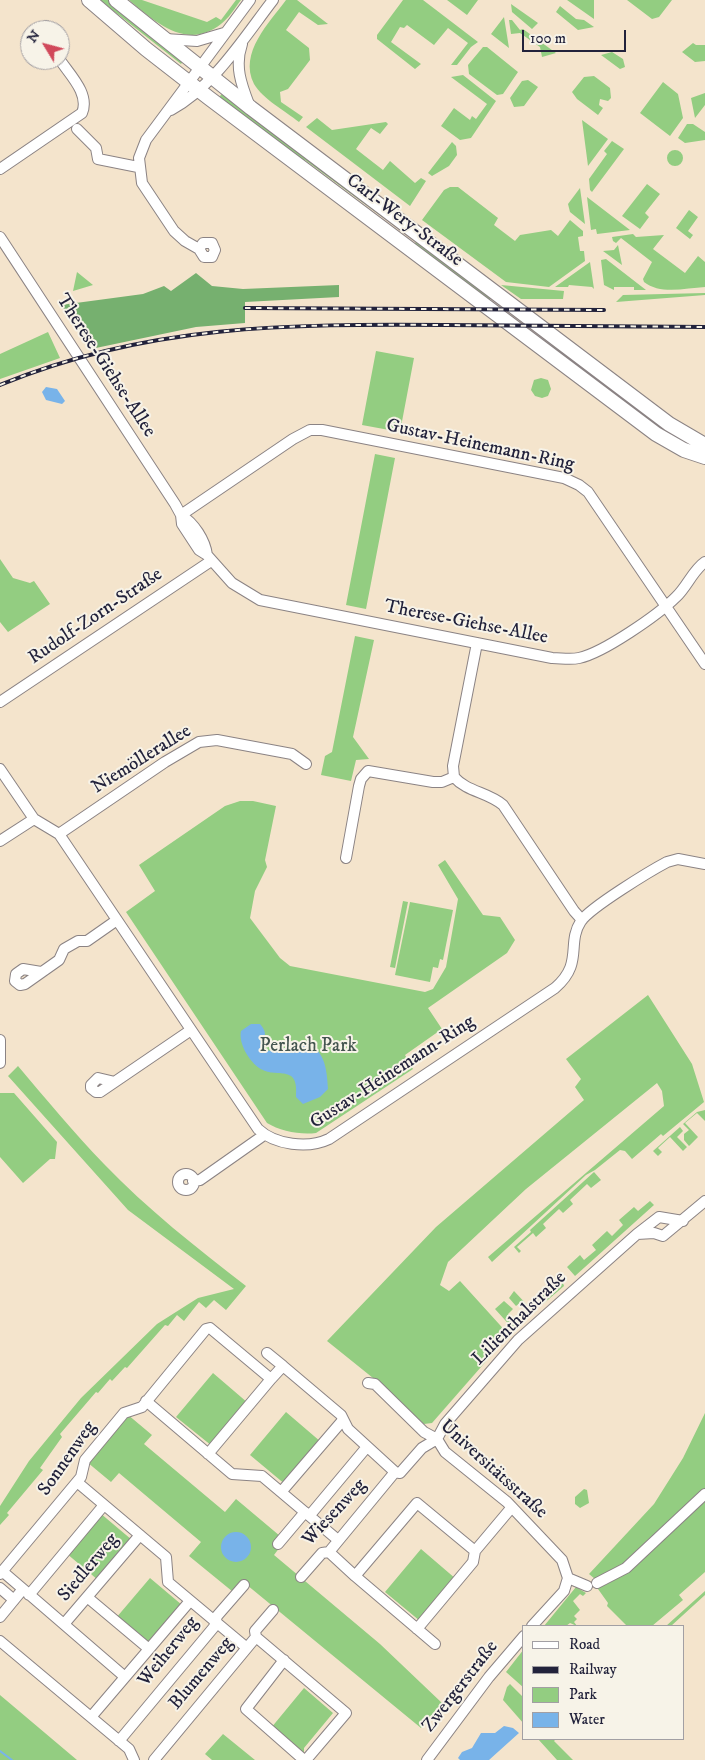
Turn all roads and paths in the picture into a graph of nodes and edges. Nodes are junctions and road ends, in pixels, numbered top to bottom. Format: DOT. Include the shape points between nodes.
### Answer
graph roads {
  1 [pos="89,0"];
  2 [pos="116,0"];
  3 [pos="250,0"];
  4 [pos="273,0"];
  5 [pos="225,33"];
  6 [pos="162,39"];
  7 [pos="243,39"];
  8 [pos="199,68"];
  9 [pos="67,70"];
  10 [pos="211,77"];
  11 [pos="194,85"];
  12 [pos="251,108"];
  13 [pos="78,129"];
  14 [pos="138,167"];
  15 [pos="0,168"];
  16 [pos="0,237"];
  17 [pos="199,249"];
  18 [pos="676,438"];
  19 [pos="705,445"];
  20 [pos="705,457"];
  21 [pos="180,515"];
  22 [pos="209,558"];
  23 [pos="704,559"];
  24 [pos="666,606"];
  25 [pos="477,643"];
  26 [pos="705,664"];
  27 [pos="0,702"];
  28 [pos="306,764"];
  29 [pos="0,769"];
  30 [pos="454,777"];
  31 [pos="34,819"];
  32 [pos="59,834"];
  33 [pos="0,841"];
  34 [pos="346,858"];
  35 [pos="705,864"];
  36 [pos="117,920"];
  37 [pos="582,920"];
  38 [pos="41,972"];
  39 [pos="191,1030"];
  40 [pos="0,1040"];
  41 [pos="0,1063"];
  42 [pos="115,1082"];
  43 [pos="264,1135"];
  44 [pos="193,1181"];
  45 [pos="705,1201"];
  46 [pos="667,1219"];
  47 [pos="654,1220"];
  48 [pos="683,1221"];
  49 [pos="669,1232"];
  50 [pos="654,1233"];
  51 [pos="636,1234"];
  52 [pos="267,1353"];
  53 [pos="283,1366"];
  54 [pos="272,1379"];
  55 [pos="368,1383"];
  56 [pos="146,1401"];
  57 [pos="342,1420"];
  58 [pos="437,1439"];
  59 [pos="366,1448"];
  60 [pos="208,1454"];
  61 [pos="397,1473"];
  62 [pos="77,1482"];
  63 [pos="282,1491"];
  64 [pos="705,1494"];
  65 [pos="104,1505"];
  66 [pos="512,1507"];
  67 [pos="307,1514"];
  68 [pos="140,1535"];
  69 [pos="338,1540"];
  70 [pos="278,1544"];
  71 [pos="475,1551"];
  72 [pos="329,1552"];
  73 [pos="1,1573"];
  74 [pos="355,1576"];
  75 [pos="301,1577"];
  76 [pos="568,1578"];
  77 [pos="244,1585"];
  78 [pos="0,1588"];
  79 [pos="26,1592"];
  80 [pos="87,1597"];
  81 [pos="14,1600"];
  82 [pos="190,1601"];
  83 [pos="273,1610"];
  84 [pos="0,1617"];
  85 [pos="215,1622"];
  86 [pos="64,1624"];
  87 [pos="533,1625"];
  88 [pos="417,1629"];
  89 [pos="256,1637"];
  90 [pos="522,1638"];
  91 [pos="0,1641"];
  92 [pos="435,1644"];
  93 [pos="247,1648"];
  94 [pos="149,1649"];
  95 [pos="284,1660"];
  96 [pos="125,1677"];
  97 [pos="91,1717"];
  98 [pos="119,1741"];
  99 [pos="134,1760"];
  100 [pos="154,1760"];
  101 [pos="306,1760"];
  102 [pos="426,1760"];
  1 -- 11 [label="main road, Carl-Wery-Straße"];
  2 -- 6 [label="main road, Carl-Wery-Straße"];
  3 -- 5 [label="street"];
  4 -- 7 [label="street"];
  5 -- 6 [label="street" via="197,41"];
  5 -- 8 [label="street"];
  6 -- 8 [label="main road, Carl-Wery-Straße"];
  7 -- 10 [label="street"];
  7 -- 12 [label="street" via="238,68"];
  8 -- 10 [label="main road, Carl-Wery-Straße"];
  8 -- 11 [label="street"];
  9 -- 15 [label="street" via="83,95 82,113"];
  10 -- 11 [label="street"];
  10 -- 12 [label="main road, Carl-Wery-Straße"];
  11 -- 14 [label="street" via="143,145"];
  11 -- 18 [label="main road, Carl-Wery-Straße" via="656,434"];
  12 -- 18 [label="main road, Carl-Wery-Straße"];
  13 -- 14 [label="street" via="96,148 98,159"];
  14 -- 17 [label="street" via="142,183 168,224 179,237"];
  16 -- 21 [label="street, Therese-Giehse-Allee"];
  18 -- 19 [label="main road, Carl-Wery-Straße"];
  18 -- 20 [label="main road, Carl-Wery-Straße"];
  21 -- 22 [label="street, Therese-Giehse-Allee" via="198,550"];
  21 -- 24 [label="street, Gustav-Heinemann-Ring" via="293,439 310,430 322,430 572,481 588,492"];
  22 -- 25 [label="street, Therese-Giehse-Allee" via="232,583 260,600"];
  22 -- 27 [label="street, Rudolf-Zorn-Straße"];
  23 -- 24 [label="street, Therese-Giehse-Allee"];
  24 -- 25 [label="street, Therese-Giehse-Allee" via="600,650 580,658 552,658"];
  24 -- 26 [label="street, Gustav-Heinemann-Ring"];
  25 -- 30 [label="street" via="453,766"];
  28 -- 32 [label="street, Niemöllerallee" via="292,754 217,740 199,742"];
  29 -- 31 [label="street"];
  30 -- 34 [label="street" via="433,782 372,770 364,775 359,786"];
  30 -- 37 [label="street" via="503,805"];
  31 -- 32 [label="street"];
  31 -- 33 [label="street"];
  32 -- 36 [label="street"];
  35 -- 37 [label="street" via="678,859 667,862"];
  36 -- 38 [label="street" via="87,941 78,941 64,949 60,960"];
  36 -- 39 [label="street"];
  37 -- 43 [label="street, Gustav-Heinemann-Ring" via="571,970 566,978 516,1015 329,1140 303,1145"];
  39 -- 42 [label="street"];
  39 -- 43 [label="street"];
  40 -- 41 [label="street"];
  43 -- 44 [label="street" via="204,1177"];
  45 -- 48 [label="street"];
  46 -- 47 [label="street"];
  46 -- 48 [label="street"];
  46 -- 49 [label="street"];
  47 -- 50 [label="street" via="651,1227"];
  47 -- 51 [label="street, Lilienthalstraße"];
  48 -- 49 [label="street"];
  49 -- 50 [label="street" via="664,1236"];
  50 -- 51 [label="street"];
  51 -- 58 [label="street, Lilienthalstraße" via="518,1340 445,1424"];
  52 -- 53 [label="street"];
  53 -- 54 [label="street"];
  53 -- 57 [label="street" via="341,1415"];
  54 -- 56 [label="street, Sonnenweg" via="210,1328"];
  54 -- 60 [label="street"];
  55 -- 58 [label="street, Universitätsstraße" via="375,1384 424,1432"];
  56 -- 60 [label="street"];
  56 -- 62 [label="street, Sonnenweg" via="142,1407 124,1413 85,1460"];
  57 -- 59 [label="street"];
  57 -- 63 [label="street"];
  58 -- 61 [label="street, Wiesenweg" via="426,1445"];
  58 -- 66 [label="street, Universitätsstraße" via="445,1452"];
  59 -- 61 [label="street"];
  59 -- 67 [label="street"];
  60 -- 63 [label="street" via="232,1474 262,1476"];
  61 -- 69 [label="street, Wiesenweg"];
  62 -- 65 [label="street, Siedlerweg"];
  62 -- 73 [label="street, Sonnenweg"];
  63 -- 67 [label="street"];
  64 -- 76 [label="street" via="626,1568 592,1585"];
  65 -- 68 [label="street, Siedlerweg"];
  65 -- 79 [label="street, Siedlerweg"];
  66 -- 71 [label="street"];
  66 -- 76 [label="street, Universitätsstraße" via="562,1560"];
  67 -- 69 [label="street"];
  67 -- 70 [label="street"];
  68 -- 80 [label="street, Siedlerweg"];
  68 -- 82 [label="street, Siedlerweg" via="166,1557 168,1582"];
  69 -- 72 [label="street, Wiesenweg"];
  71 -- 74 [label="street" via="418,1503"];
  71 -- 88 [label="street" via="473,1562"];
  72 -- 74 [label="street"];
  72 -- 75 [label="street, Wiesenweg" via="322,1553"];
  73 -- 79 [label="street, Sonnenweg"];
  74 -- 88 [label="street"];
  76 -- 87 [label="street" via="564,1590"];
  77 -- 85 [label="street, Weiherweg"];
  78 -- 81 [label="street"];
  79 -- 81 [label="street"];
  79 -- 86 [label="street, Siedlerweg"];
  80 -- 86 [label="street, Siedlerweg"];
  80 -- 94 [label="street"];
  81 -- 84 [label="street"];
  82 -- 85 [label="street"];
  82 -- 94 [label="street"];
  83 -- 89 [label="street, Blumenweg" via="255,1631"];
  85 -- 93 [label="street"];
  85 -- 98 [label="street, Weiherweg"];
  86 -- 96 [label="street, Siedlerweg"];
  88 -- 92 [label="street"];
  89 -- 93 [label="street, Blumenweg"];
  89 -- 95 [label="street"];
  90 -- 102 [label="street, Zwergerstraße"];
  91 -- 97 [label="street"];
  93 -- 100 [label="street, Blumenweg"];
  94 -- 96 [label="street"];
  95 -- 101 [label="street" via="246,1709"];
  95 -- 101 [label="street" via="346,1713"];
  96 -- 97 [label="street"];
  97 -- 98 [label="street"];
  98 -- 99 [label="street" via="130,1749"];
}
